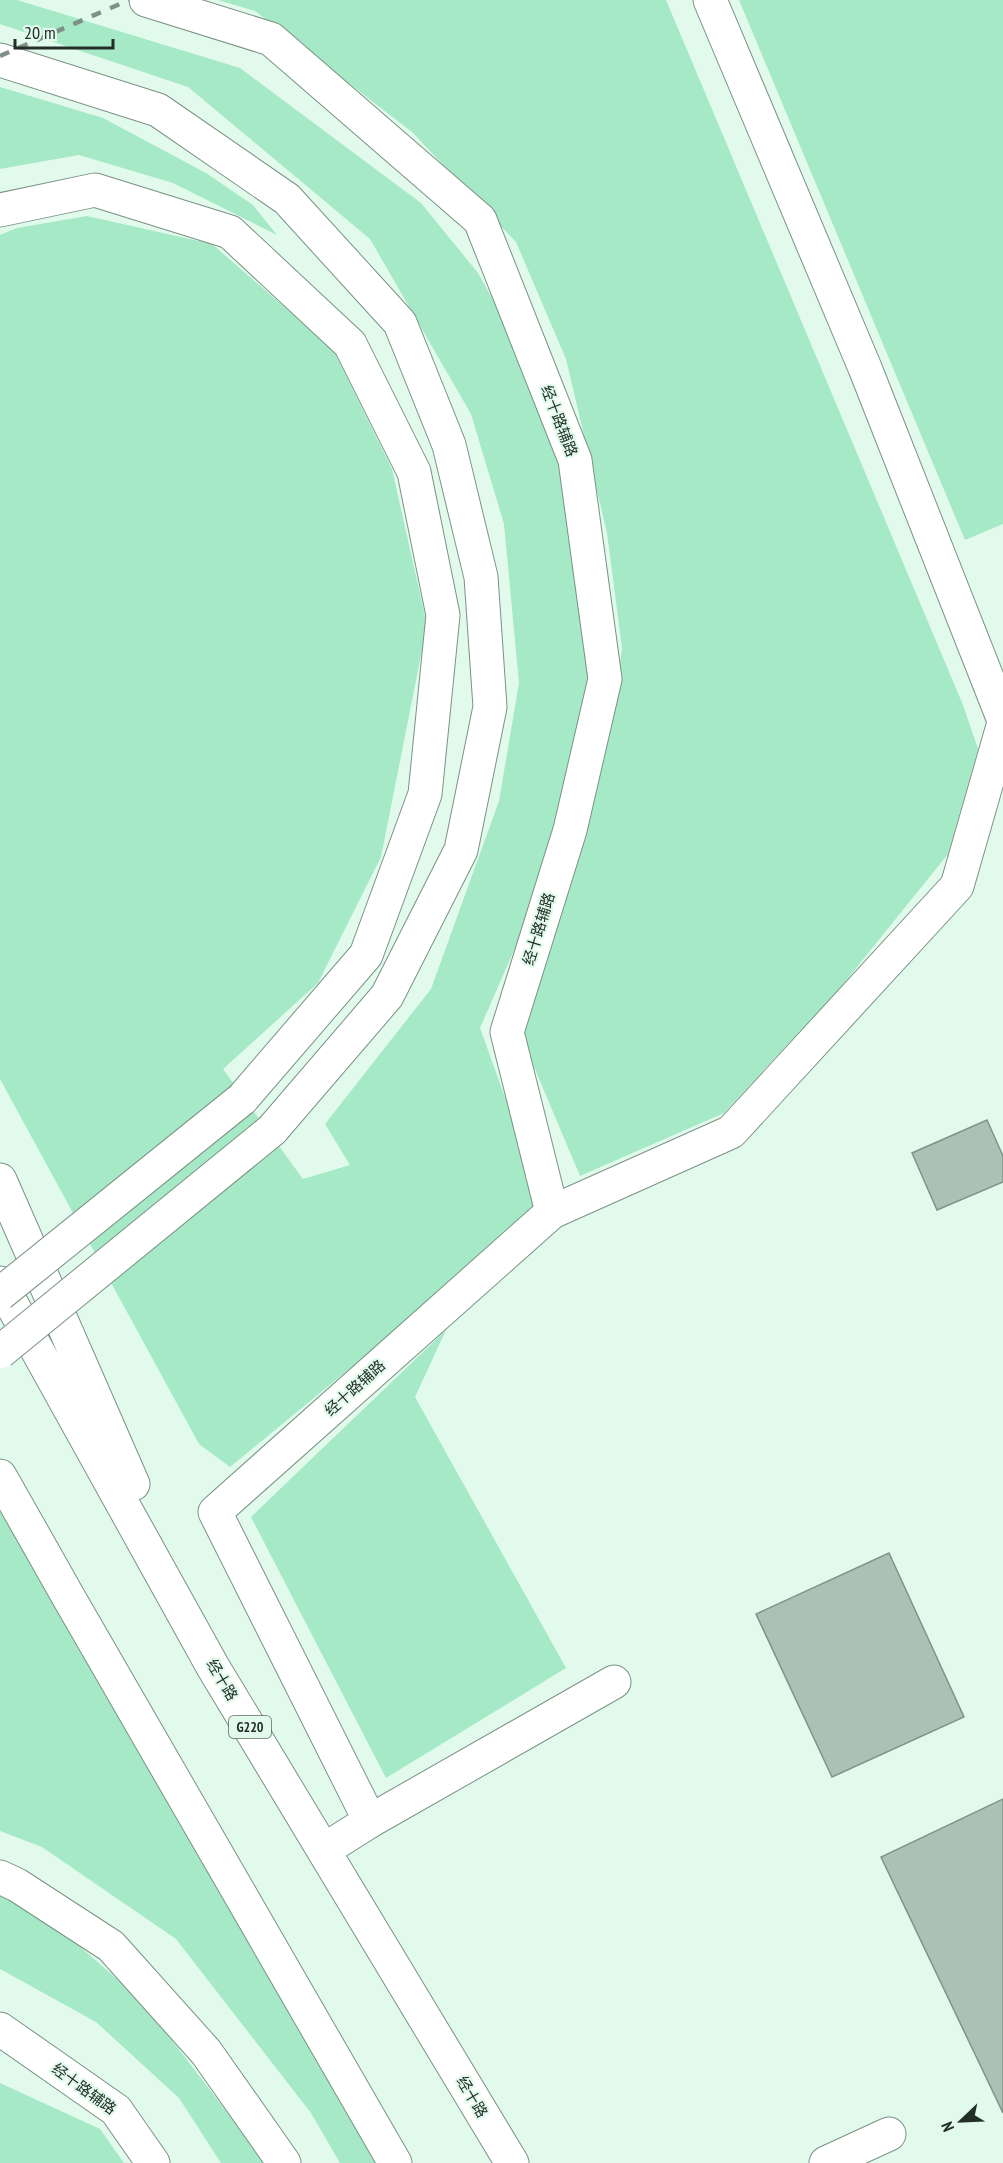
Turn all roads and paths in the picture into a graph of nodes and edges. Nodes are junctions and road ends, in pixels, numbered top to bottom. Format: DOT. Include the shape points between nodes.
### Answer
graph roads {
  1 [pos="146,0"];
  2 [pos="710,0"];
  3 [pos="0,60"];
  4 [pos="0,210"];
  5 [pos="1003,717"];
  6 [pos="1003,726"];
  7 [pos="0,1180"];
  8 [pos="552,1212"];
  9 [pos="0,1284"];
  10 [pos="0,1294"];
  11 [pos="0,1352"];
  12 [pos="0,1476"];
  13 [pos="213,1666"];
  14 [pos="614,1682"];
  15 [pos="370,1821"];
  16 [pos="324,1850"];
  17 [pos="0,1877"];
  18 [pos="0,2029"];
  19 [pos="889,2134"];
  20 [pos="153,2163"];
  21 [pos="284,2163"];
  22 [pos="395,2163"];
  23 [pos="512,2163"];
  24 [pos="826,2163"];
  1 -- 8 [label="main road, 经十路辅路" via="271,39 480,220 575,460 605,679 570,830 507,1032"];
  2 -- 5 [label="main road" via="865,368"];
  3 -- 11 [label="main road, bridge" via="158,110 286,199 400,323 449,445 481,577 490,707 461,850 387,996 272,1130"];
  4 -- 10 [label="main road, bridge" via="94,190 230,232 350,344 414,472 443,615 425,794 366,955 242,1099"];
  6 -- 8 [label="main road" via="957,886 731,1132"];
  7 -- 13 [label="main road"];
  8 -- 15 [label="main road, 经十路辅路" via="215,1512"];
  9 -- 13 [label="main road, 经十路 / G220"];
  12 -- 22 [label="main road"];
  13 -- 16 [label="main road, 经十路 / G220"];
  14 -- 15 [label="main road"];
  15 -- 16 [label="main road"];
  16 -- 23 [label="main road, 经十路 / G220"];
  17 -- 21 [label="main road" via="111,1946 206,2052"];
  18 -- 20 [label="main road, 经十路辅路" via="116,2110"];
  19 -- 24 [label="main road"];
}
